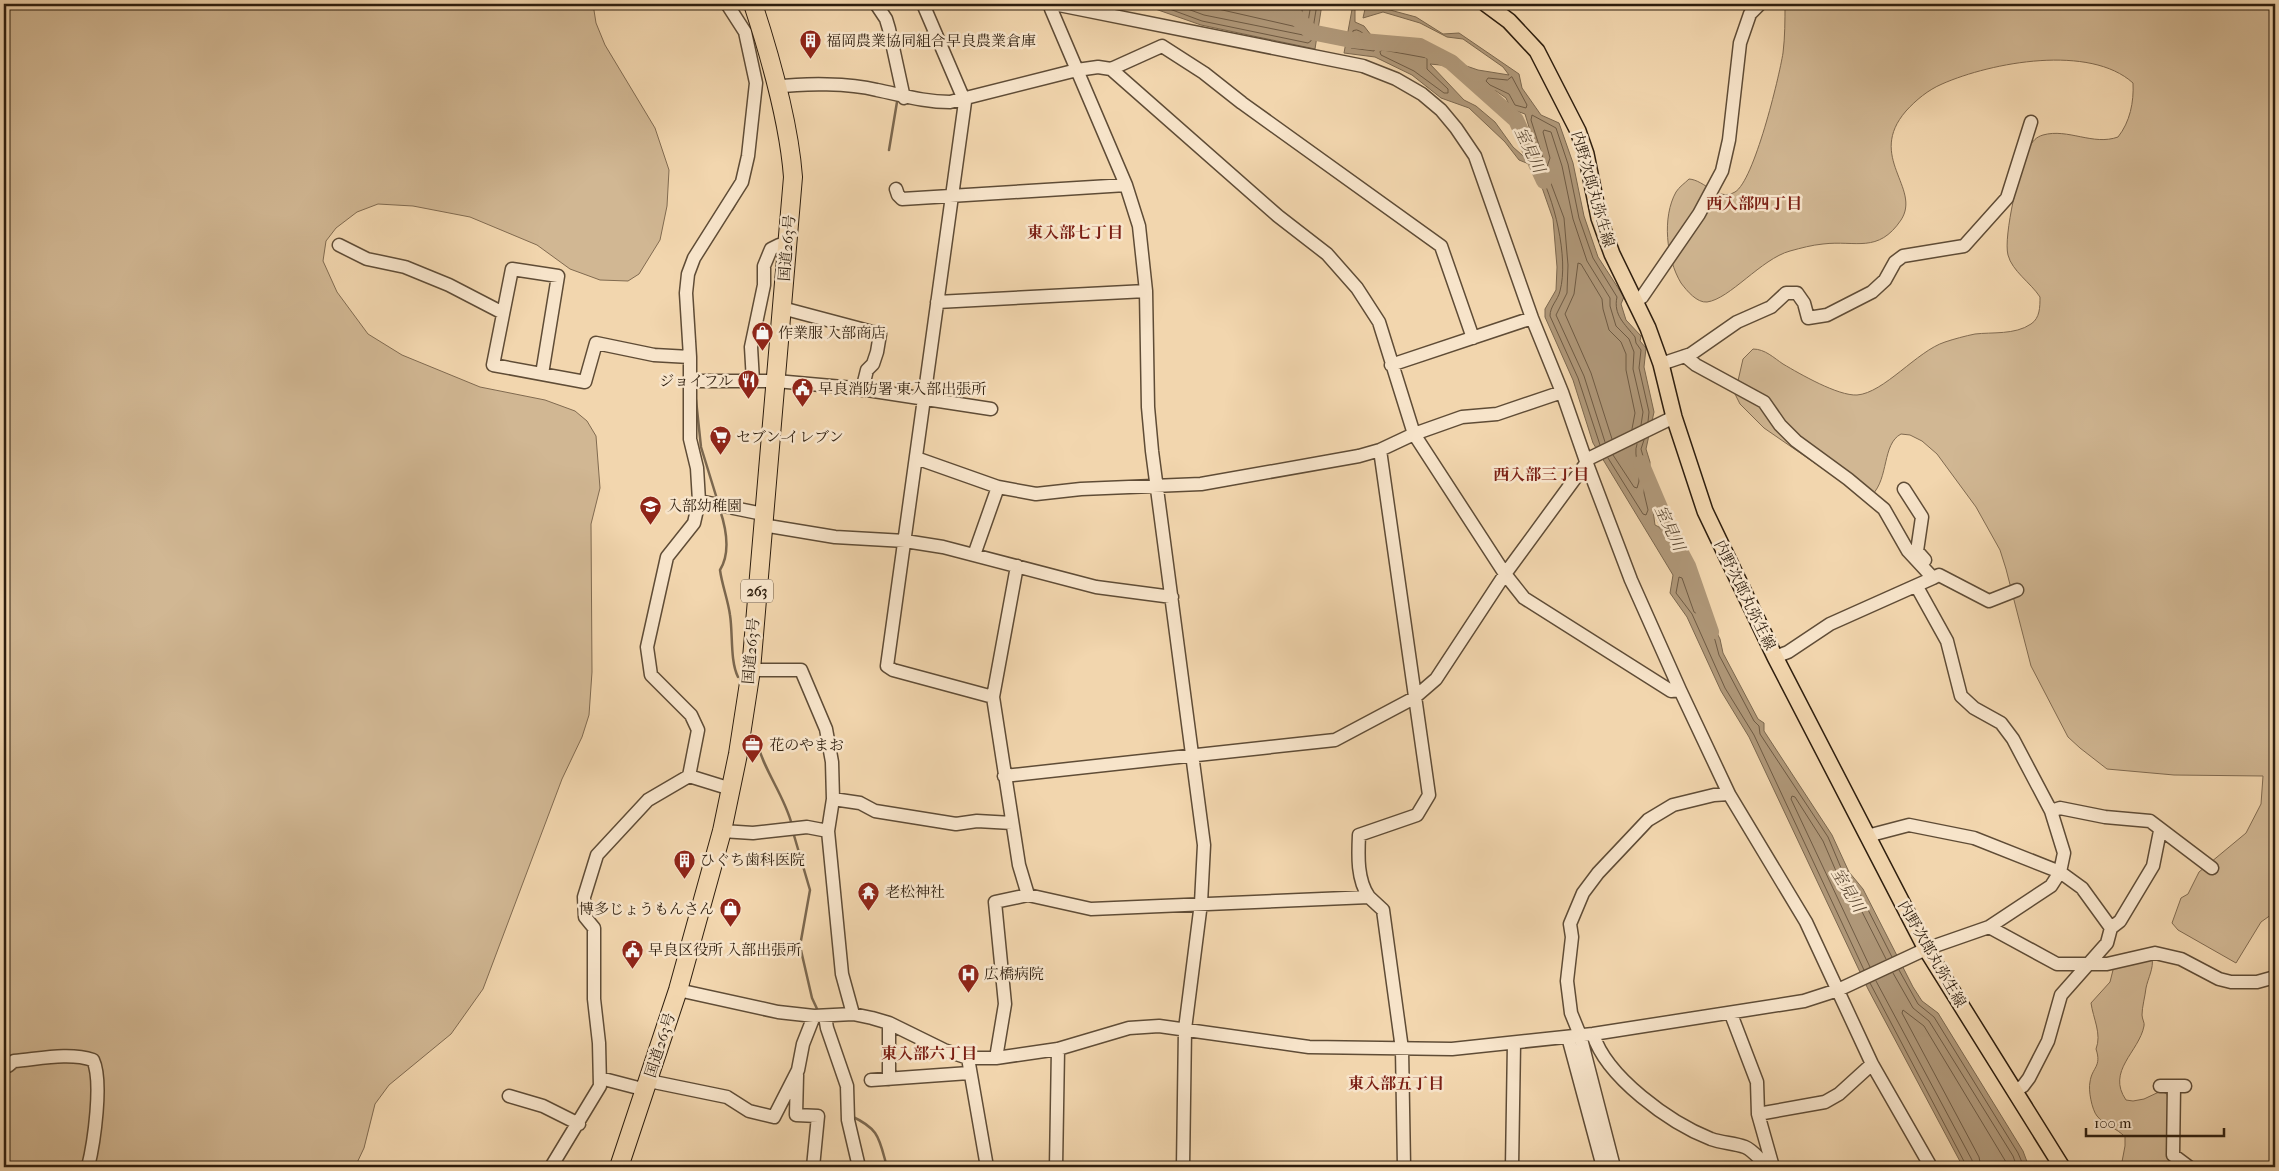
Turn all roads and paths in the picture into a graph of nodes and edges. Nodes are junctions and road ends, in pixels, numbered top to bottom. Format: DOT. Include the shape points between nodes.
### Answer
graph roads {
  1 [pos="726,4"];
  2 [pos="753,4"];
  3 [pos="876,4"];
  4 [pos="923,4"];
  5 [pos="1052,4"];
  6 [pos="1486,4"];
  7 [pos="1760,4"];
  8 [pos="1111,69"];
  9 [pos="1077,70"];
  10 [pos="768,84"];
  11 [pos="904,98"];
  12 [pos="964,98"];
  13 [pos="2031,122"];
  14 [pos="1126,185"];
  15 [pos="896,189"];
  16 [pos="952,196"];
  17 [pos="339,245"];
  18 [pos="787,248"];
  19 [pos="1146,291"];
  20 [pos="1636,301"];
  21 [pos="937,302"];
  22 [pos="782,308"];
  23 [pos="503,313"];
  24 [pos="1532,318"];
  25 [pos="1473,338"];
  26 [pos="1685,356"];
  27 [pos="690,358"];
  28 [pos="1661,364"];
  29 [pos="1391,365"];
  30 [pos="542,374"];
  31 [pos="689,380"];
  32 [pos="753,381"];
  33 [pos="776,381"];
  34 [pos="862,390"];
  35 [pos="1562,392"];
  36 [pos="924,399"];
  37 [pos="991,409"];
  38 [pos="1671,419"];
  39 [pos="1414,434"];
  40 [pos="1380,450"];
  41 [pos="916,458"];
  42 [pos="1588,461"];
  43 [pos="1156,486"];
  44 [pos="998,487"];
  45 [pos="1904,489"];
  46 [pos="699,501"];
  47 [pos="763,520"];
  48 [pos="905,541"];
  49 [pos="974,555"];
  50 [pos="1017,566"];
  51 [pos="1505,574"];
  52 [pos="1936,577"];
  53 [pos="1917,587"];
  54 [pos="2017,590"];
  55 [pos="1172,597"];
  56 [pos="1775,657"];
  57 [pos="751,670"];
  58 [pos="1680,690"];
  59 [pos="993,697"];
  60 [pos="1414,698"];
  61 [pos="1194,756"];
  62 [pos="689,776"];
  63 [pos="1004,776"];
  64 [pos="731,789"];
  65 [pos="1729,794"];
  66 [pos="832,799"];
  67 [pos="2051,811"];
  68 [pos="1012,824"];
  69 [pos="722,831"];
  70 [pos="828,831"];
  71 [pos="2160,831"];
  72 [pos="1867,836"];
  73 [pos="2212,868"];
  74 [pos="2060,872"];
  75 [pos="1028,895"];
  76 [pos="1369,898"];
  77 [pos="1201,902"];
  78 [pos="1989,927"];
  79 [pos="2111,928"];
  80 [pos="1921,951"];
  81 [pos="2087,965"];
  82 [pos="2275,977"];
  83 [pos="1842,988"];
  84 [pos="678,990"];
  85 [pos="853,1014"];
  86 [pos="1731,1014"];
  87 [pos="820,1016"];
  88 [pos="889,1023"];
  89 [pos="1185,1030"];
  90 [pos="1593,1034"];
  91 [pos="1574,1036"];
  92 [pos="1514,1043"];
  93 [pos="1402,1049"];
  94 [pos="1058,1050"];
  95 [pos="968,1058"];
  96 [pos="996,1058"];
  97 [pos="1872,1064"];
  98 [pos="8,1066"];
  99 [pos="798,1070"];
  100 [pos="969,1073"];
  101 [pos="600,1078"];
  102 [pos="889,1079"];
  103 [pos="872,1080"];
  104 [pos="647,1086"];
  105 [pos="2160,1086"];
  106 [pos="2014,1091"];
  107 [pos="509,1096"];
  108 [pos="1758,1114"];
  109 [pos="579,1124"];
  110 [pos="88,1167"];
  111 [pos="551,1167"];
  112 [pos="619,1167"];
  113 [pos="813,1167"];
  114 [pos="859,1167"];
  115 [pos="987,1167"];
  116 [pos="1056,1167"];
  117 [pos="1182,1167"];
  118 [pos="1404,1167"];
  119 [pos="1512,1167"];
  120 [pos="1603,1167"];
  121 [pos="1614,1167"];
  122 [pos="1768,1167"];
  123 [pos="1774,1167"];
  124 [pos="1931,1167"];
  125 [pos="2062,1167"];
  126 [pos="2189,1167"];
  1 -- 10 [label="street" via="745,32"];
  2 -- 10 [label="highway, 国道263号 / 263"];
  3 -- 11 [label="street" via="889,29"];
  4 -- 12 [label="street"];
  5 -- 9 [label="street" via="1051,9"];
  5 -- 24 [label="street" via="1363,66 1422,94 1441,110 1475,156"];
  6 -- 20 [label="main road, 内野次郎丸弥生線" via="1509,21 1537,51 1578,131 1599,218 1612,254"];
  7 -- 20 [label="street" via="1750,14 1740,43 1729,140 1722,171 1699,214"];
  8 -- 9 [label="street"];
  8 -- 25 [label="street" via="1162,46 1204,73 1441,246"];
  8 -- 29 [label="street" via="1278,216 1327,254 1374,310"];
  9 -- 12 [label="street"];
  9 -- 14 [label="street"];
  10 -- 11 [label="street" via="876,89"];
  10 -- 18 [label="highway, 国道263号 / 263" via="792,154"];
  10 -- 27 [label="street" via="742,182 694,258 688,274"];
  11 -- 12 [label="street" via="932,102"];
  12 -- 16 [label="street"];
  13 -- 26 [label="street" via="2007,198 1964,246 1903,256 1894,262 1884,280 1872,292 1814,319 1808,318 1798,292 1786,293 1771,307 1737,322"];
  14 -- 16 [label="street"];
  14 -- 19 [label="street" via="1139,226"];
  15 -- 16 [label="street" via="902,199"];
  16 -- 21 [label="street"];
  17 -- 23 [label="street" via="367,259 404,267 449,285"];
  18 -- 22 [label="highway, 国道263号 / 263"];
  18 -- 32 [label="street" via="779,245 772,249 764,266 764,285 751,347"];
  19 -- 21 [label="street"];
  19 -- 43 [label="street" via="1148,407"];
  20 -- 28 [label="main road, 内野次郎丸弥生線"];
  21 -- 36 [label="street"];
  22 -- 33 [label="highway, 国道263号 / 263"];
  22 -- 34 [label="street" via="880,334 877,352 867,370"];
  23 -- 30 [label="street" via="493,365"];
  23 -- 30 [label="street" via="512,268 558,276"];
  24 -- 25 [label="street"];
  24 -- 35 [label="street"];
  25 -- 29 [label="street"];
  26 -- 28 [label="street"];
  26 -- 52 [label="street" via="1696,366 1764,402 1780,426 1796,441 1884,509 1908,551"];
  27 -- 30 [label="street" via="654,355 596,343 584,382"];
  27 -- 31 [label="street"];
  28 -- 38 [label="main road, 内野次郎丸弥生線"];
  29 -- 39 [label="street"];
  31 -- 32 [label="street"];
  31 -- 46 [label="street" via="690,439 697,468"];
  32 -- 33 [label="street"];
  33 -- 34 [label="street"];
  33 -- 47 [label="highway, 国道263号 / 263"];
  34 -- 36 [label="street"];
  35 -- 39 [label="street" via="1497,414 1462,417"];
  35 -- 42 [label="street"];
  36 -- 37 [label="street"];
  36 -- 41 [label="street"];
  38 -- 42 [label="street"];
  38 -- 56 [label="main road, 内野次郎丸弥生線" via="1705,511"];
  39 -- 40 [label="street"];
  39 -- 51 [label="street"];
  40 -- 43 [label="street" via="1201,484"];
  40 -- 60 [label="street"];
  41 -- 44 [label="street"];
  41 -- 48 [label="street"];
  42 -- 51 [label="street"];
  42 -- 58 [label="street" via="1632,580"];
  43 -- 44 [label="street" via="1036,494"];
  43 -- 55 [label="street"];
  44 -- 49 [label="street"];
  45 -- 52 [label="street" via="1922,517 1917,551"];
  46 -- 47 [label="street"];
  46 -- 62 [label="street" via="694,523 667,557 647,647 651,675 692,715 698,730"];
  47 -- 48 [label="street" via="835,537"];
  47 -- 57 [label="highway, 国道263号 / 263"];
  48 -- 49 [label="street"];
  48 -- 59 [label="street" via="887,666"];
  49 -- 50 [label="street"];
  50 -- 55 [label="street" via="1096,587"];
  50 -- 59 [label="street"];
  51 -- 58 [label="street" via="1524,598 1671,691"];
  51 -- 60 [label="street" via="1436,679"];
  52 -- 53 [label="street"];
  52 -- 54 [label="street" via="1989,601"];
  53 -- 56 [label="street" via="1830,624"];
  53 -- 67 [label="street" via="1947,641 1961,696 1974,708 2001,722"];
  55 -- 61 [label="street"];
  56 -- 72 [label="main road, 内野次郎丸弥生線"];
  57 -- 64 [label="highway, 国道263号 / 263"];
  57 -- 66 [label="street" via="801,670 826,729 832,762"];
  58 -- 65 [label="street"];
  59 -- 63 [label="street"];
  60 -- 61 [label="street" via="1335,740"];
  60 -- 76 [label="street" via="1429,795 1417,814 1359,835 1357,860"];
  61 -- 63 [label="street"];
  61 -- 77 [label="street" via="1204,845"];
  62 -- 64 [label="street"];
  62 -- 101 [label="street" via="648,800 597,856 584,897 585,917 594,928 594,999"];
  63 -- 68 [label="street"];
  64 -- 69 [label="highway, 国道263号 / 263"];
  65 -- 83 [label="street"];
  65 -- 91 [label="street" via="1673,805 1648,820 1615,853 1583,893 1570,924 1572,938 1567,981"];
  66 -- 68 [label="street" via="860,803 874,811 956,824 977,821"];
  66 -- 70 [label="street"];
  67 -- 71 [label="street" via="2060,808 2150,821"];
  67 -- 74 [label="street" via="2064,853"];
  68 -- 75 [label="street"];
  69 -- 70 [label="street" via="753,833 807,827"];
  69 -- 84 [label="highway, 国道263号 / 263"];
  70 -- 85 [label="street" via="842,974"];
  71 -- 73 [label="street" via="2187,847"];
  71 -- 79 [label="street" via="2153,866 2120,921"];
  72 -- 74 [label="street" via="1909,825 1974,838"];
  72 -- 80 [label="main road, 内野次郎丸弥生線"];
  74 -- 78 [label="street" via="2051,886"];
  74 -- 79 [label="street" via="2082,888"];
  75 -- 77 [label="street" via="1091,908"];
  75 -- 96 [label="street" via="995,902 1005,1004"];
  76 -- 77 [label="street"];
  76 -- 93 [label="street" via="1383,910"];
  77 -- 89 [label="street"];
  78 -- 80 [label="street"];
  78 -- 81 [label="street" via="2057,964"];
  79 -- 81 [label="street" via="2107,943"];
  80 -- 83 [label="street"];
  80 -- 106 [label="main road, 内野次郎丸弥生線"];
  81 -- 82 [label="street" via="2107,964 2154,953 2181,959 2211,976 2231,982 2257,982"];
  81 -- 106 [label="street" via="2061,996 2048,1041 2029,1078"];
  83 -- 86 [label="street" via="1789,1005"];
  83 -- 97 [label="street"];
  84 -- 87 [label="street" via="778,1012"];
  84 -- 104 [label="highway, 国道263号 / 263"];
  85 -- 87 [label="street"];
  85 -- 88 [label="street"];
  86 -- 90 [label="street"];
  86 -- 108 [label="street" via="1757,1082"];
  87 -- 99 [label="street" via="803,1044"];
  87 -- 114 [label="street" via="847,1086 848,1116"];
  88 -- 95 [label="street"];
  88 -- 102 [label="street"];
  89 -- 93 [label="street" via="1310,1048"];
  89 -- 94 [label="street" via="1158,1026 1130,1028"];
  89 -- 117 [label="street"];
  90 -- 91 [label="street"];
  90 -- 122 [label="street" via="1605,1058 1635,1092 1673,1120 1712,1140 1747,1148"];
  91 -- 92 [label="street"];
  91 -- 120 [label="street"];
  91 -- 121 [label="street"];
  92 -- 93 [label="street" via="1452,1049"];
  92 -- 119 [label="street"];
  93 -- 118 [label="street"];
  94 -- 96 [label="street"];
  94 -- 116 [label="street"];
  95 -- 96 [label="street"];
  95 -- 100 [label="street"];
  97 -- 108 [label="street" via="1839,1094 1825,1102"];
  97 -- 124 [label="street"];
  98 -- 110 [label="street" via="14,1061 48,1058 84,1057 93,1060 97,1068 97,1085 93,1148"];
  99 -- 104 [label="street" via="774,1117 749,1111 727,1097"];
  99 -- 113 [label="street" via="796,1114 818,1116"];
  100 -- 102 [label="street"];
  100 -- 115 [label="street"];
  101 -- 104 [label="street"];
  101 -- 109 [label="street" via="600,1086"];
  102 -- 103 [label="street"];
  104 -- 112 [label="highway, 国道263号 / 263"];
  105 -- 126 [label="street" via="2180,1086 2173,1155"];
  106 -- 125 [label="main road, 内野次郎丸弥生線"];
  107 -- 109 [label="street" via="543,1106"];
  108 -- 123 [label="street"];
  109 -- 111 [label="street"];
}
